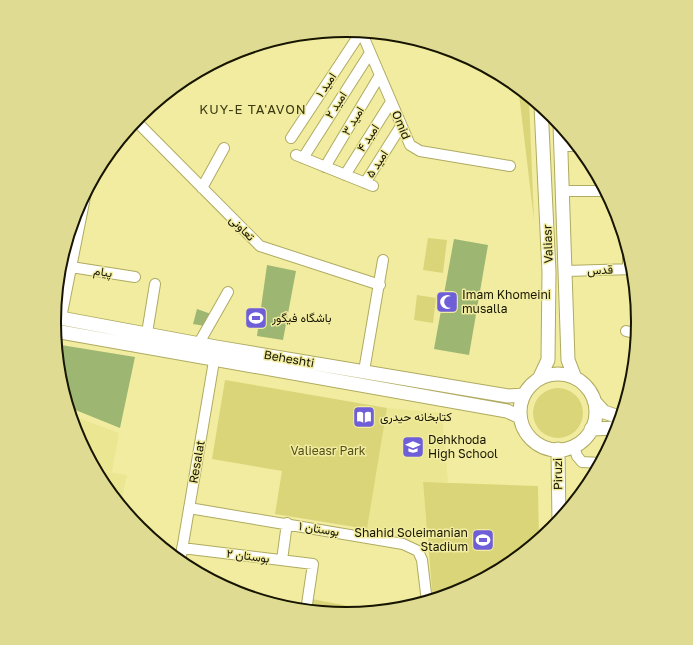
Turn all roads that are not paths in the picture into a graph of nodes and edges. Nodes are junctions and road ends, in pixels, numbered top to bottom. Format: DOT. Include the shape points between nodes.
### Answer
graph roads {
  1 [pos="357,38"];
  2 [pos="364,38"];
  3 [pos="370,53"];
  4 [pos="380,76"];
  5 [pos="391,102"];
  6 [pos="542,115"];
  7 [pos="140,126"];
  8 [pos="401,126"];
  9 [pos="560,133"];
  10 [pos="291,138"];
  11 [pos="561,146"];
  12 [pos="571,146"];
  13 [pos="224,148"];
  14 [pos="510,166"];
  15 [pos="325,167"];
  16 [pos="345,175"];
  17 [pos="202,188"];
  18 [pos="564,191"];
  19 [pos="600,191"];
  20 [pos="74,237"];
  21 [pos="383,260"];
  22 [pos="71,267"];
  23 [pos="627,269"];
  24 [pos="566,271"];
  25 [pos="135,278"];
  26 [pos="155,284"];
  27 [pos="380,285"];
  28 [pos="228,292"];
  29 [pos="62,301"];
  30 [pos="61,318"];
  31 [pos="626,331"];
  32 [pos="631,332"];
  33 [pos="62,333"];
  34 [pos="147,333"];
  35 [pos="199,343"];
  36 [pos="216,347"];
  37 [pos="214,361"];
  38 [pos="364,371"];
  39 [pos="575,378"];
  40 [pos="539,379"];
  41 [pos="524,395"];
  42 [pos="594,401"];
  43 [pos="616,416"];
  44 [pos="520,417"];
  45 [pos="611,428"];
  46 [pos="591,429"];
  47 [pos="574,446"];
  48 [pos="558,449"];
  49 [pos="595,463"];
  50 [pos="189,508"];
  51 [pos="558,514"];
  52 [pos="287,524"];
  53 [pos="182,548"];
  54 [pos="181,555"];
  55 [pos="282,560"];
  56 [pos="425,596"];
  57 [pos="307,606"];
  1 -- 10 [label="street, امید ۱"];
  2 -- 3 [label="street, Omid"];
  3 -- 4 [label="street, Omid"];
  3 -- 15 [label="street, امید ۲" via="299,157"];
  4 -- 5 [label="street, Omid"];
  4 -- 15 [label="street, امید ۳"];
  5 -- 8 [label="street, Omid"];
  5 -- 16 [label="street, امید ۴"];
  6 -- 40 [label="main road, Valiasr" via="549,272 548,360"];
  7 -- 17 [label="street, تعاونی"];
  8 -- 14 [label="street, Omid" via="410,145 420,151"];
  8 -- 16 [label="street, امید ۵" via="369,184"];
  9 -- 11 [label="main road, Valiasr"];
  11 -- 12 [label="street"];
  11 -- 18 [label="main road, Valiasr"];
  13 -- 17 [label="street"];
  15 -- 16 [label="street"];
  17 -- 27 [label="street, تعاونی" via="260,246"];
  18 -- 19 [label="street"];
  18 -- 24 [label="main road, Valiasr"];
  20 -- 22 [label="street"];
  21 -- 27 [label="street"];
  22 -- 25 [label="street, پیام"];
  22 -- 29 [label="street"];
  23 -- 24 [label="street, قدس"];
  24 -- 39 [label="main road, Valiasr" via="568,360"];
  26 -- 34 [label="street"];
  27 -- 38 [label="street"];
  28 -- 35 [label="street"];
  30 -- 34 [label="main road, Beheshti"];
  31 -- 32 [label="street"];
  33 -- 37 [label="main road, Beheshti"];
  34 -- 35 [label="main road, Beheshti"];
  35 -- 36 [label="main road, Beheshti"];
  36 -- 37 [label="main road"];
  36 -- 38 [label="main road, Beheshti"];
  37 -- 44 [label="main road, Beheshti" via="506,411"];
  37 -- 50 [label="street, Resalat"];
  38 -- 41 [label="main road, Beheshti" via="508,396"];
  39 -- 40 [label="main road" via="557,374"];
  39 -- 42 [label="main road" via="583,384"];
  40 -- 41 [label="main road"];
  41 -- 44 [label="main road"];
  42 -- 43 [label="main road" via="604,412"];
  42 -- 46 [label="main road" via="595,411"];
  44 -- 48 [label="main road" via="523,427 533,440 547,448"];
  45 -- 46 [label="main road"];
  46 -- 47 [label="main road" via="581,442"];
  47 -- 48 [label="main road"];
  47 -- 49 [label="street" via="582,462"];
  48 -- 51 [label="main road, Piruzi"];
  50 -- 52 [label="street, بوستان ۱"];
  50 -- 53 [label="street, Resalat"];
  52 -- 55 [label="street"];
  52 -- 56 [label="street, بوستان ۱" via="382,539 418,551 422,560"];
  53 -- 54 [label="street, Resalat"];
  53 -- 55 [label="street, بوستان ۲"];
  55 -- 57 [label="street, بوستان ۲" via="313,564"];
}
